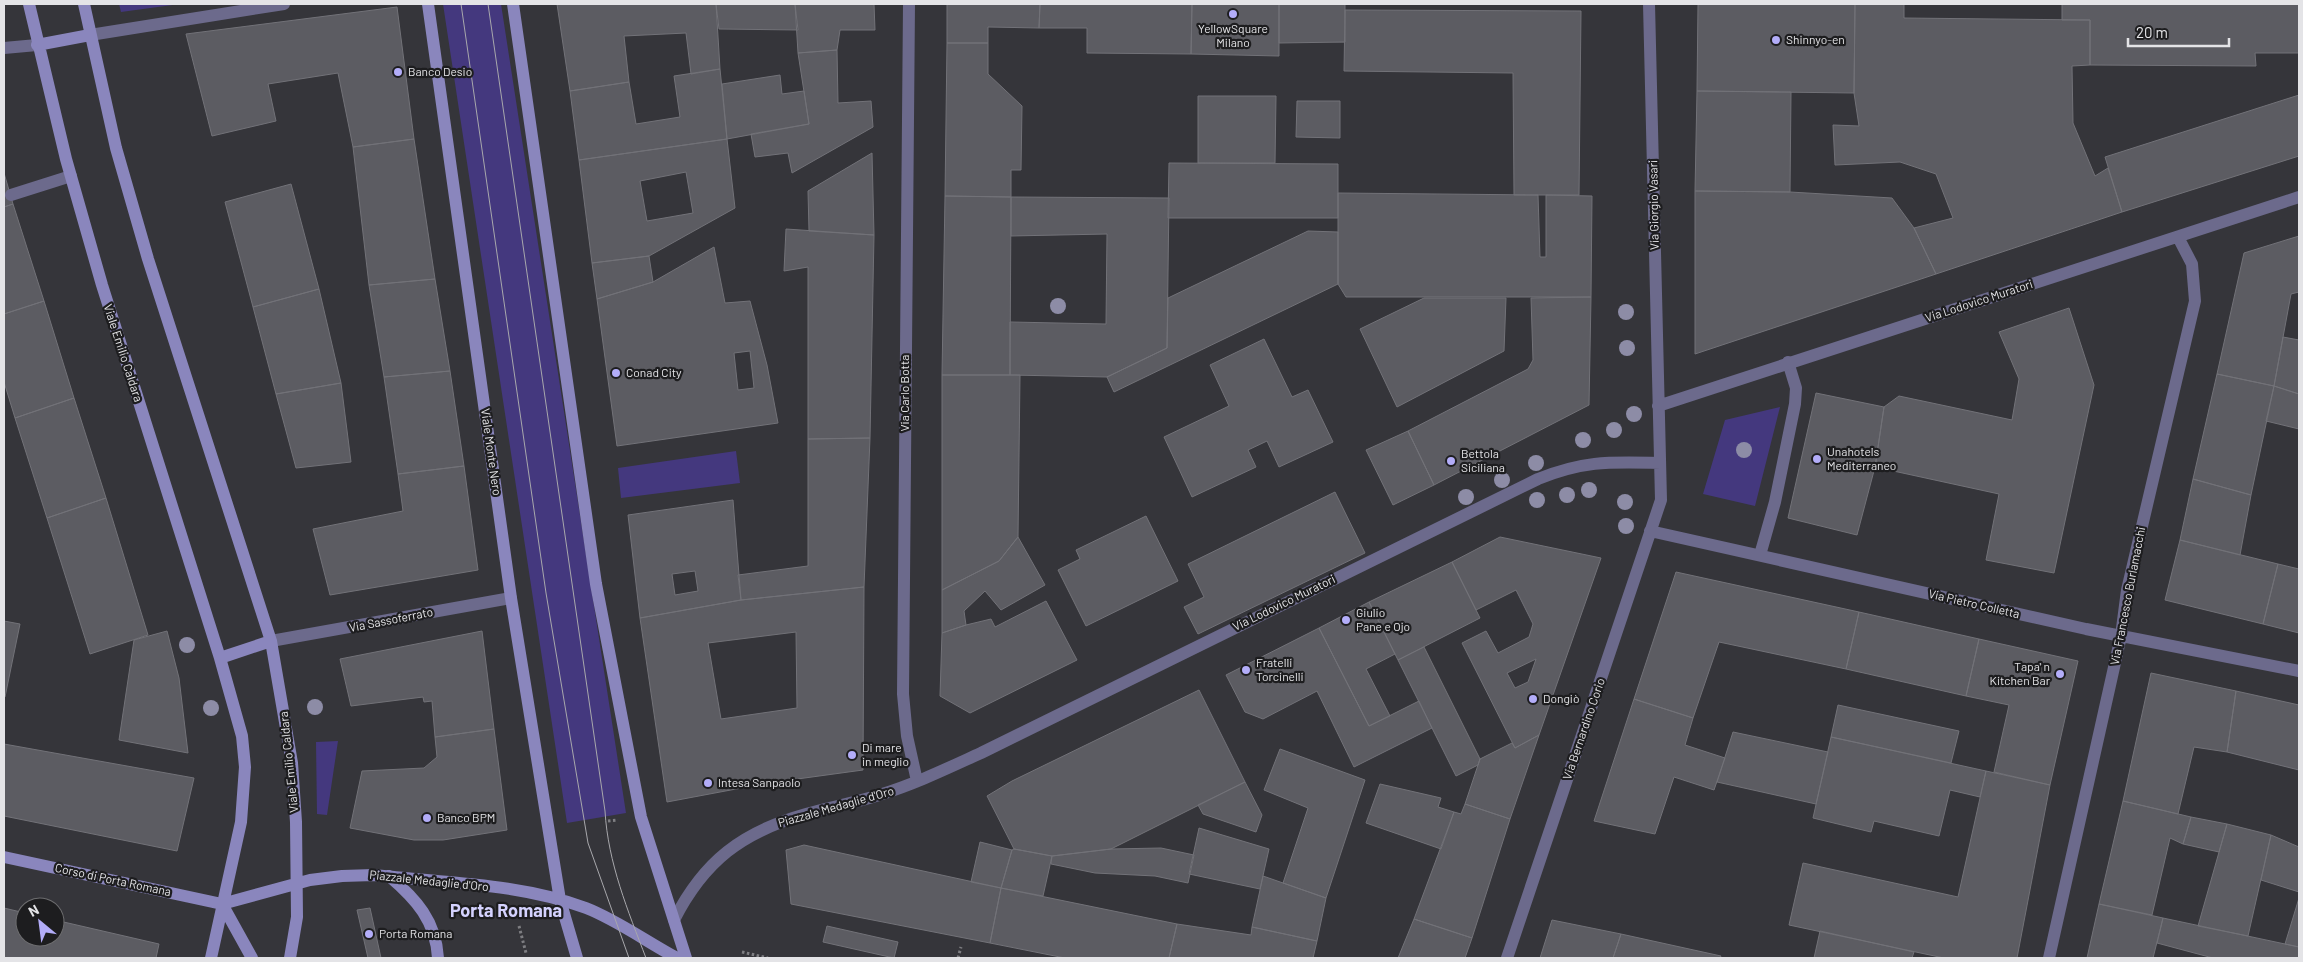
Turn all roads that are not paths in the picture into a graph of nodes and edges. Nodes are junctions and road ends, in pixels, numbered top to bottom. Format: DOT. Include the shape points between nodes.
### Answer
graph roads {
  1 [pos="29,4"];
  2 [pos="84,4"];
  3 [pos="284,4"];
  4 [pos="428,4"];
  5 [pos="514,4"];
  6 [pos="909,4"];
  7 [pos="1649,4"];
  8 [pos="90,35"];
  9 [pos="38,45"];
  10 [pos="4,48"];
  11 [pos="71,176"];
  12 [pos="11,195"];
  13 [pos="2299,197"];
  14 [pos="2178,236"];
  15 [pos="1788,362"];
  16 [pos="1658,406"];
  17 [pos="1660,463"];
  18 [pos="1650,531"];
  19 [pos="1760,555"];
  20 [pos="511,598"];
  21 [pos="2121,636"];
  22 [pos="271,642"];
  23 [pos="220,658"];
  24 [pos="2299,671"];
  25 [pos="917,781"];
  26 [pos="4,857"];
  27 [pos="389,876"];
  28 [pos="298,884"];
  29 [pos="560,900"];
  30 [pos="222,904"];
  31 [pos="674,920"];
  32 [pos="212,958"];
  33 [pos="252,958"];
  34 [pos="290,958"];
  35 [pos="438,958"];
  36 [pos="577,958"];
  37 [pos="676,958"];
  38 [pos="686,958"];
  39 [pos="1507,958"];
  40 [pos="2049,958"];
  1 -- 9 [label="main road, Viale Emilio Caldara"];
  2 -- 8 [label="main road, Viale Emilio Caldara"];
  3 -- 8 [label="street"];
  4 -- 20 [label="main road, Viale Monte Nero"];
  5 -- 31 [label="main road" via="596,584 641,817"];
  6 -- 25 [label="street, Via Carlo Botta" via="903,694 906,736"];
  7 -- 16 [label="street, Via Giorgio Vasari"];
  8 -- 9 [label="main road"];
  8 -- 22 [label="main road, Viale Emilio Caldara" via="116,148 146,250"];
  9 -- 10 [label="street"];
  9 -- 11 [label="main road, Viale Emilio Caldara"];
  11 -- 12 [label="street"];
  11 -- 23 [label="main road, Viale Emilio Caldara" via="102,285"];
  13 -- 14 [label="street, Via Lodovico Muratori"];
  14 -- 15 [label="street, Via Lodovico Muratori"];
  14 -- 21 [label="street, Via Francesco Burlamacchi" via="2192,264 2195,301 2127,590"];
  15 -- 16 [label="street, Via Lodovico Muratori"];
  15 -- 19 [label="street" via="1796,388 1795,404 1775,502"];
  16 -- 17 [label="street"];
  17 -- 18 [label="street, Via Bernardino Corio" via="1661,500"];
  17 -- 25 [label="street, Via Lodovico Muratori" via="1581,464 1538,479 981,753"];
  18 -- 19 [label="street, Via Pietro Colletta"];
  18 -- 39 [label="street, Via Bernardino Corio"];
  19 -- 21 [label="street, Via Pietro Colletta"];
  20 -- 22 [label="street, Via Sassoferrato"];
  20 -- 29 [label="main road, Viale Monte Nero"];
  21 -- 24 [label="street, Via Pietro Colletta"];
  21 -- 40 [label="street, Via Francesco Burlamacchi"];
  22 -- 23 [label="main road"];
  22 -- 28 [label="main road, Viale Emilio Caldara" via="292,763"];
  23 -- 30 [label="main road, Viale Emilio Caldara" via="242,736 245,767 241,822"];
  25 -- 31 [label="street, Piazzale Medaglie d'Oro" via="806,814 766,828 742,841 707,868"];
  26 -- 30 [label="main road, Corso di Porta Romana"];
  27 -- 28 [label="main road, Piazzale Medaglie d'Oro" via="342,876"];
  27 -- 29 [label="main road, Piazzale Medaglie d'Oro" via="509,889"];
  27 -- 35 [label="main road" via="426,915 434,932"];
  28 -- 30 [label="main road, Piazzale Medaglie d'Oro"];
  28 -- 34 [label="main road" via="297,917"];
  29 -- 36 [label="main road"];
  29 -- 37 [label="main road, Piazzale Medaglie d'Oro" via="602,915"];
  30 -- 32 [label="main road, Viale Emilio Caldara"];
  30 -- 33 [label="main road"];
  31 -- 38 [label="main road"];
}
